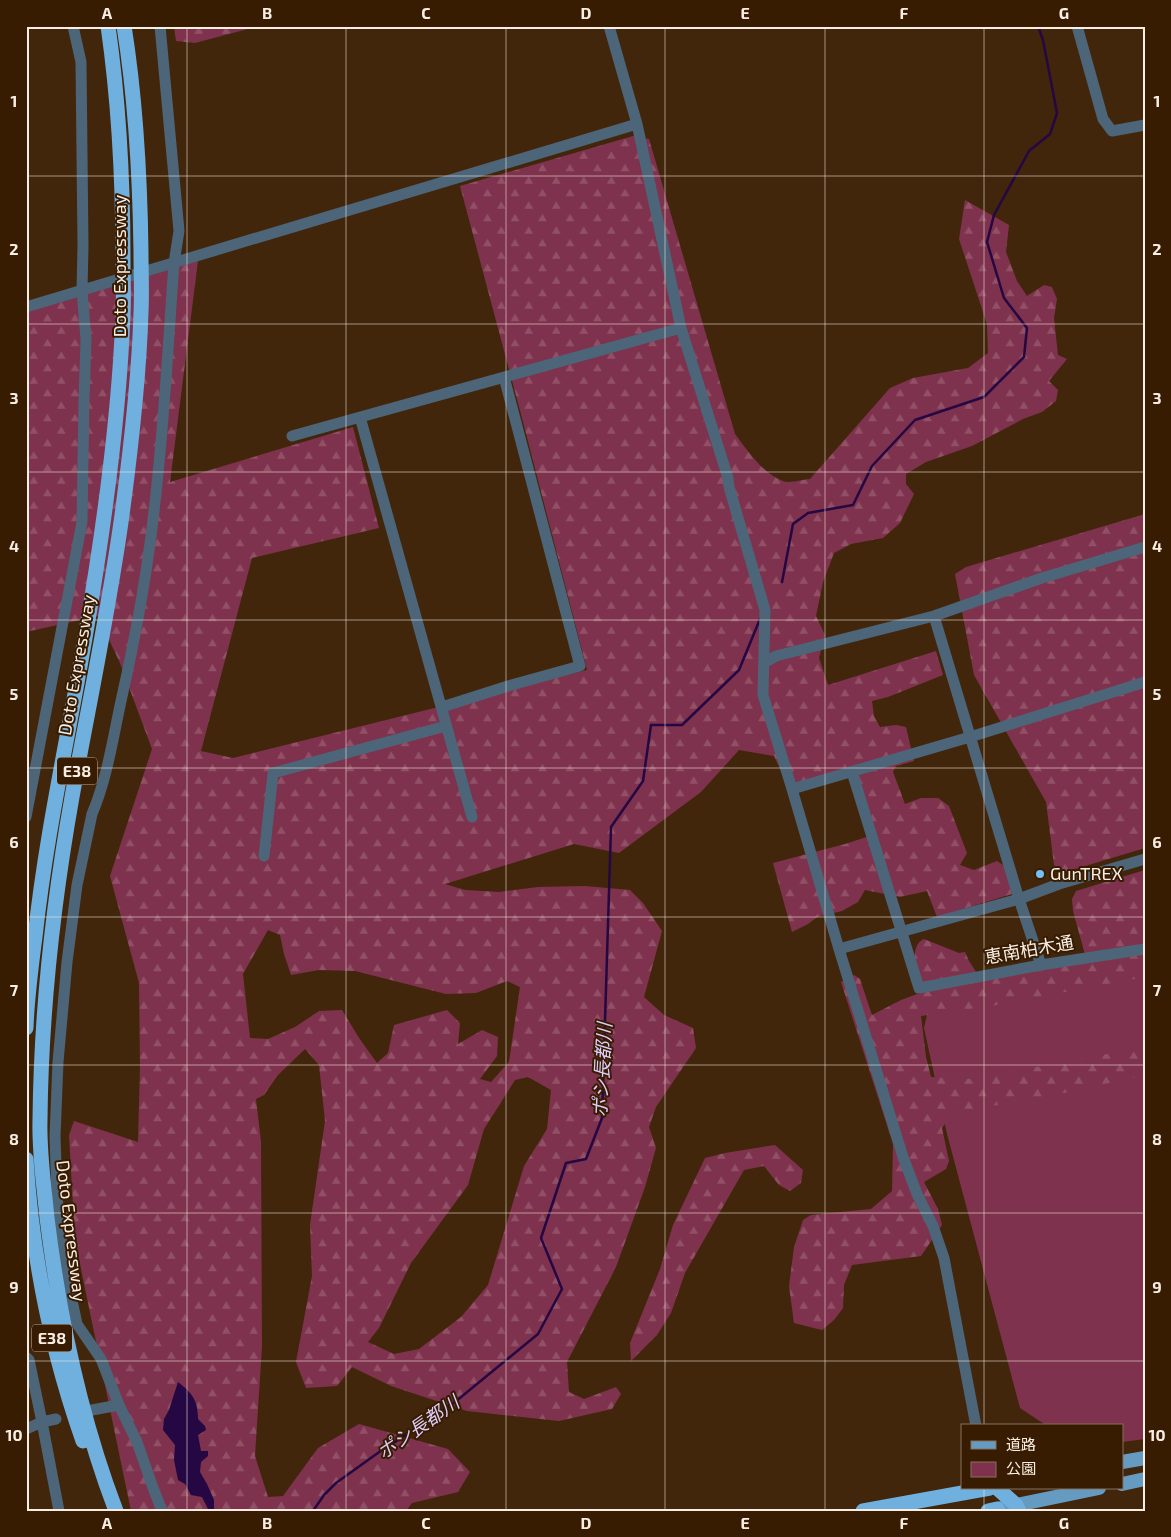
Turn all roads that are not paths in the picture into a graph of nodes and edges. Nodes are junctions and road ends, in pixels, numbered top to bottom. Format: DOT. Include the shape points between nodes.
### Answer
graph roads {
  1 [pos="73,26"];
  2 [pos="108,26"];
  3 [pos="124,26"];
  4 [pos="160,26"];
  5 [pos="608,26"];
  6 [pos="1077,26"];
  7 [pos="637,124"];
  8 [pos="1145,125"];
  9 [pos="174,263"];
  10 [pos="82,291"];
  11 [pos="26,307"];
  12 [pos="682,328"];
  13 [pos="504,378"];
  14 [pos="360,417"];
  15 [pos="292,436"];
  16 [pos="1145,547"];
  17 [pos="934,616"];
  18 [pos="764,663"];
  19 [pos="1145,682"];
  20 [pos="442,706"];
  21 [pos="446,726"];
  22 [pos="970,737"];
  23 [pos="852,772"];
  24 [pos="792,789"];
  25 [pos="26,817"];
  26 [pos="472,817"];
  27 [pos="264,856"];
  28 [pos="1145,859"];
  29 [pos="1018,899"];
  30 [pos="902,932"];
  31 [pos="838,949"];
  32 [pos="1145,949"];
  33 [pos="1041,966"];
  34 [pos="26,1028"];
  35 [pos="26,1159"];
  36 [pos="26,1357"];
  37 [pos="119,1405"];
  38 [pos="92,1410"];
  39 [pos="56,1418"];
  40 [pos="42,1422"];
  41 [pos="976,1424"];
  42 [pos="26,1430"];
  43 [pos="1145,1458"];
  44 [pos="1124,1462"];
  45 [pos="1145,1479"];
  46 [pos="1124,1484"];
  47 [pos="979,1490"];
  48 [pos="996,1490"];
  49 [pos="998,1490"];
  50 [pos="1091,1490"];
  51 [pos="1017,1508"];
  52 [pos="994,1510"];
  53 [pos="59,1511"];
  54 [pos="108,1511"];
  55 [pos="116,1511"];
  56 [pos="163,1511"];
  57 [pos="863,1511"];
  1 -- 10 [label="street" via="80,62"];
  2 -- 34 [label="highway, Doto Expressway / E38" via="123,215 124,314 116,417 105,516 39,897"];
  3 -- 55 [label="highway, Doto Expressway / E38" via="137,135 140,214 141,312 134,416 122,517 56,898 44,1010 40,1124 54,1272 68,1344 90,1431"];
  4 -- 9 [label="street" via="179,231"];
  5 -- 7 [label="street"];
  6 -- 8 [label="street" via="1103,120 1112,131"];
  7 -- 9 [label="street"];
  7 -- 12 [label="street"];
  9 -- 10 [label="street"];
  9 -- 37 [label="street" via="154,511 143,592 116,726 77,885 58,1062 57,1196 62,1247 77,1324 100,1358"];
  10 -- 11 [label="street"];
  10 -- 25 [label="street" via="86,339 82,522"];
  12 -- 13 [label="street"];
  12 -- 18 [label="street" via="765,610"];
  13 -- 14 [label="street"];
  13 -- 20 [label="street" via="580,666"];
  14 -- 15 [label="street"];
  14 -- 20 [label="street"];
  16 -- 17 [label="street" via="1042,578"];
  17 -- 18 [label="street" via="776,656"];
  17 -- 22 [label="street"];
  18 -- 24 [label="street" via="763,695"];
  19 -- 22 [label="street"];
  20 -- 21 [label="street"];
  21 -- 26 [label="street"];
  21 -- 27 [label="street" via="273,773"];
  22 -- 23 [label="street"];
  22 -- 29 [label="street"];
  23 -- 24 [label="street"];
  23 -- 30 [label="street"];
  24 -- 31 [label="street"];
  28 -- 29 [label="street"];
  29 -- 30 [label="street"];
  29 -- 33 [label="street"];
  30 -- 31 [label="street"];
  30 -- 33 [label="street, 恵南柏木通" via="919,988"];
  31 -- 41 [label="street" via="903,1156 944,1258"];
  32 -- 33 [label="street, 恵南柏木通"];
  35 -- 54 [label="highway, Doto Expressway / E38" via="28,1201 54,1348 80,1435"];
  36 -- 40 [label="street"];
  37 -- 38 [label="street"];
  37 -- 56 [label="street"];
  39 -- 40 [label="street"];
  40 -- 42 [label="street"];
  40 -- 53 [label="street"];
  43 -- 44 [label="main road"];
  45 -- 46 [label="main road"];
  47 -- 57 [label="highway"];
  48 -- 52 [label="street"];
  49 -- 51 [label="highway"];
  50 -- 51 [label="main road"];
  51 -- 52 [label="main road"];
}
